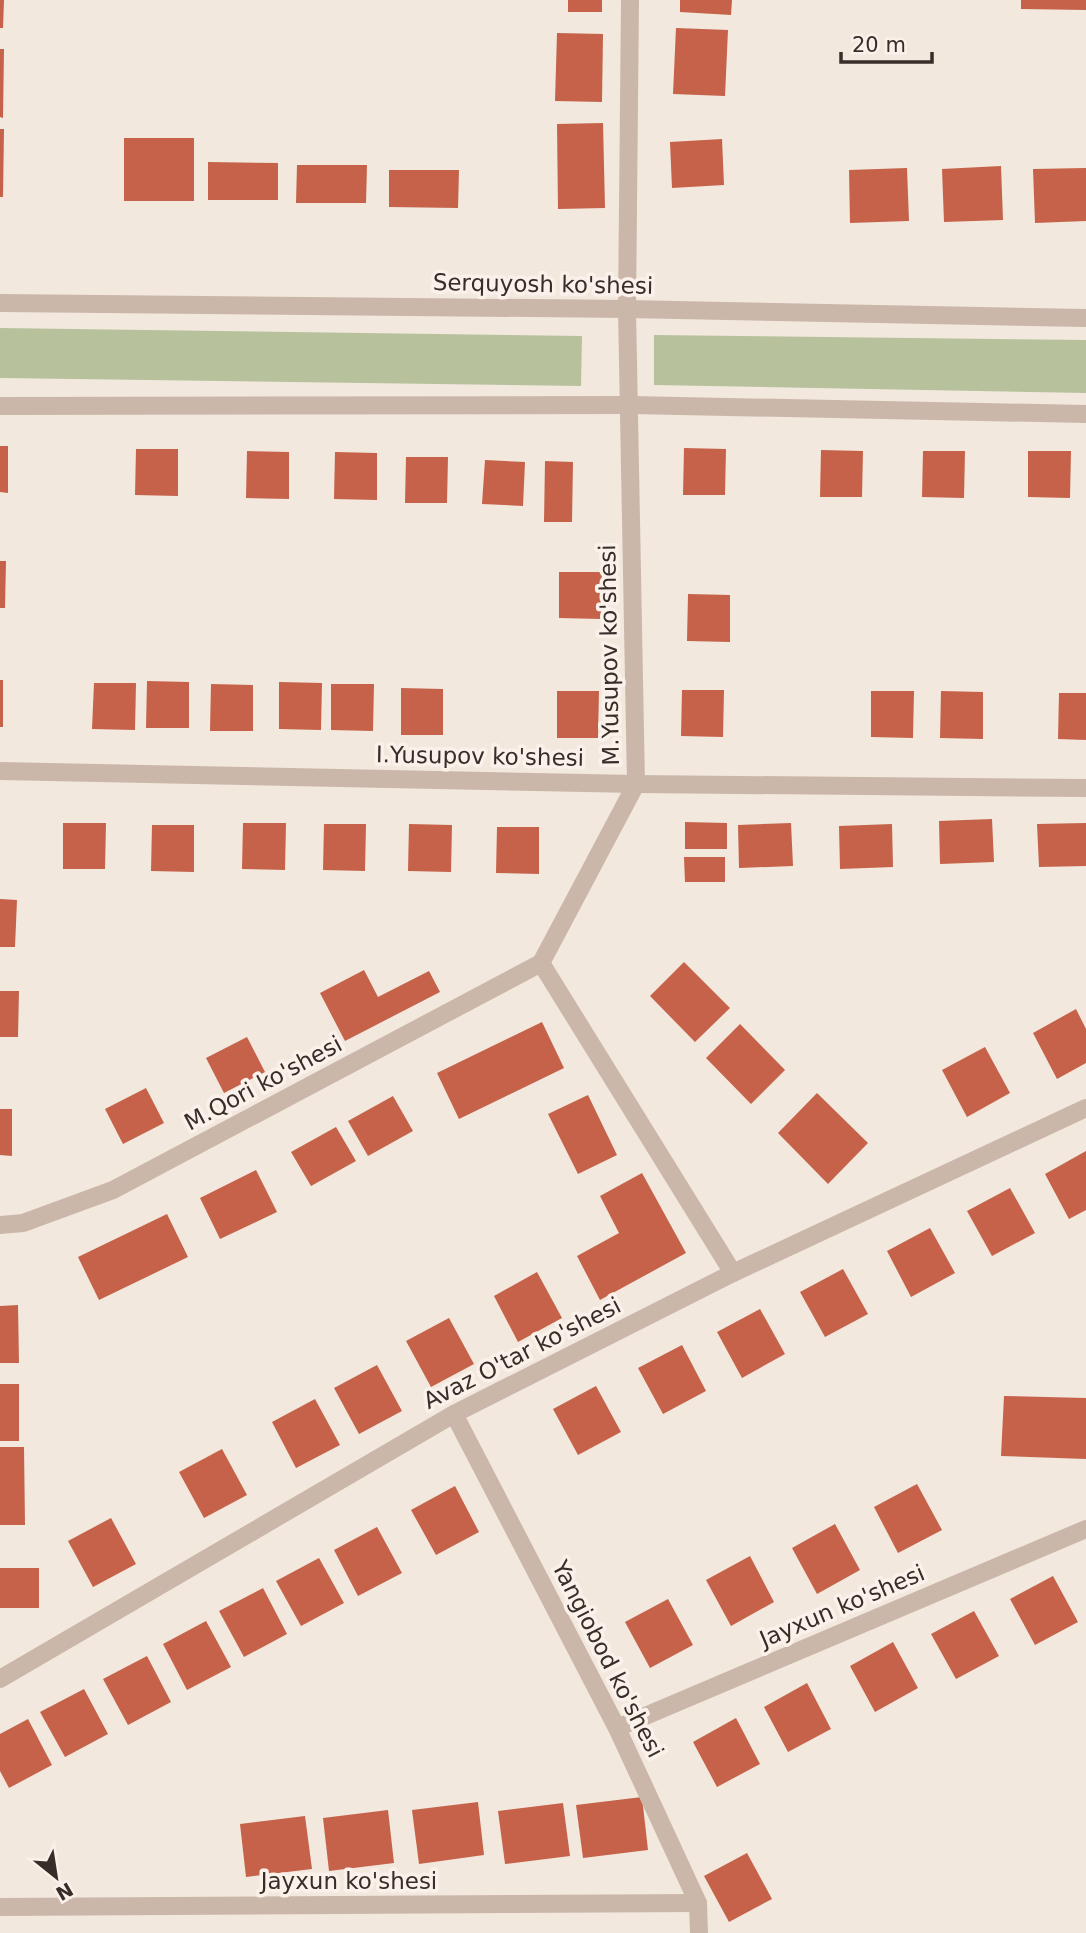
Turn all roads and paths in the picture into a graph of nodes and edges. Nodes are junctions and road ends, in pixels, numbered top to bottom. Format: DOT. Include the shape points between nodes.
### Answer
graph roads {
  1 [pos="630,0"];
  2 [pos="0,303"];
  3 [pos="627,309"];
  4 [pos="1086,318"];
  5 [pos="631,405"];
  6 [pos="0,407"];
  7 [pos="1086,414"];
  8 [pos="0,771"];
  9 [pos="636,784"];
  10 [pos="1086,788"];
  11 [pos="541,963"];
  12 [pos="1086,1108"];
  13 [pos="0,1225"];
  14 [pos="733,1273"];
  15 [pos="454,1414"];
  16 [pos="1086,1529"];
  17 [pos="0,1679"];
  18 [pos="617,1728"];
  19 [pos="698,1903"];
  20 [pos="0,1907"];
  21 [pos="699,1933"];
  1 -- 3 [label="street, M.Yusupov ko'shesi"];
  2 -- 3 [label="street, Serquyosh ko'shesi"];
  3 -- 4 [label="street, Serquyosh ko'shesi"];
  3 -- 5 [label="street, M.Yusupov ko'shesi"];
  5 -- 6 [label="street"];
  5 -- 7 [label="street"];
  5 -- 9 [label="street, M.Yusupov ko'shesi"];
  8 -- 9 [label="street, I.Yusupov ko'shesi"];
  9 -- 10 [label="street, I.Yusupov ko'shesi"];
  9 -- 11 [label="street, M.Yusupov ko'shesi"];
  11 -- 13 [label="street, M.Qori ko'shesi" via="113,1190 23,1223"];
  11 -- 14 [label="street"];
  12 -- 14 [label="street, Avaz O'tar ko'shesi"];
  14 -- 15 [label="street, Avaz O'tar ko'shesi"];
  15 -- 17 [label="street, Avaz O'tar ko'shesi"];
  15 -- 18 [label="street, Yangiobod ko'shesi"];
  16 -- 18 [label="street, Jayxun ko'shesi"];
  18 -- 19 [label="street, Yangiobod ko'shesi"];
  19 -- 20 [label="street, Jayxun ko'shesi"];
  19 -- 21 [label="street, Yangiobod ko'shesi"];
}
